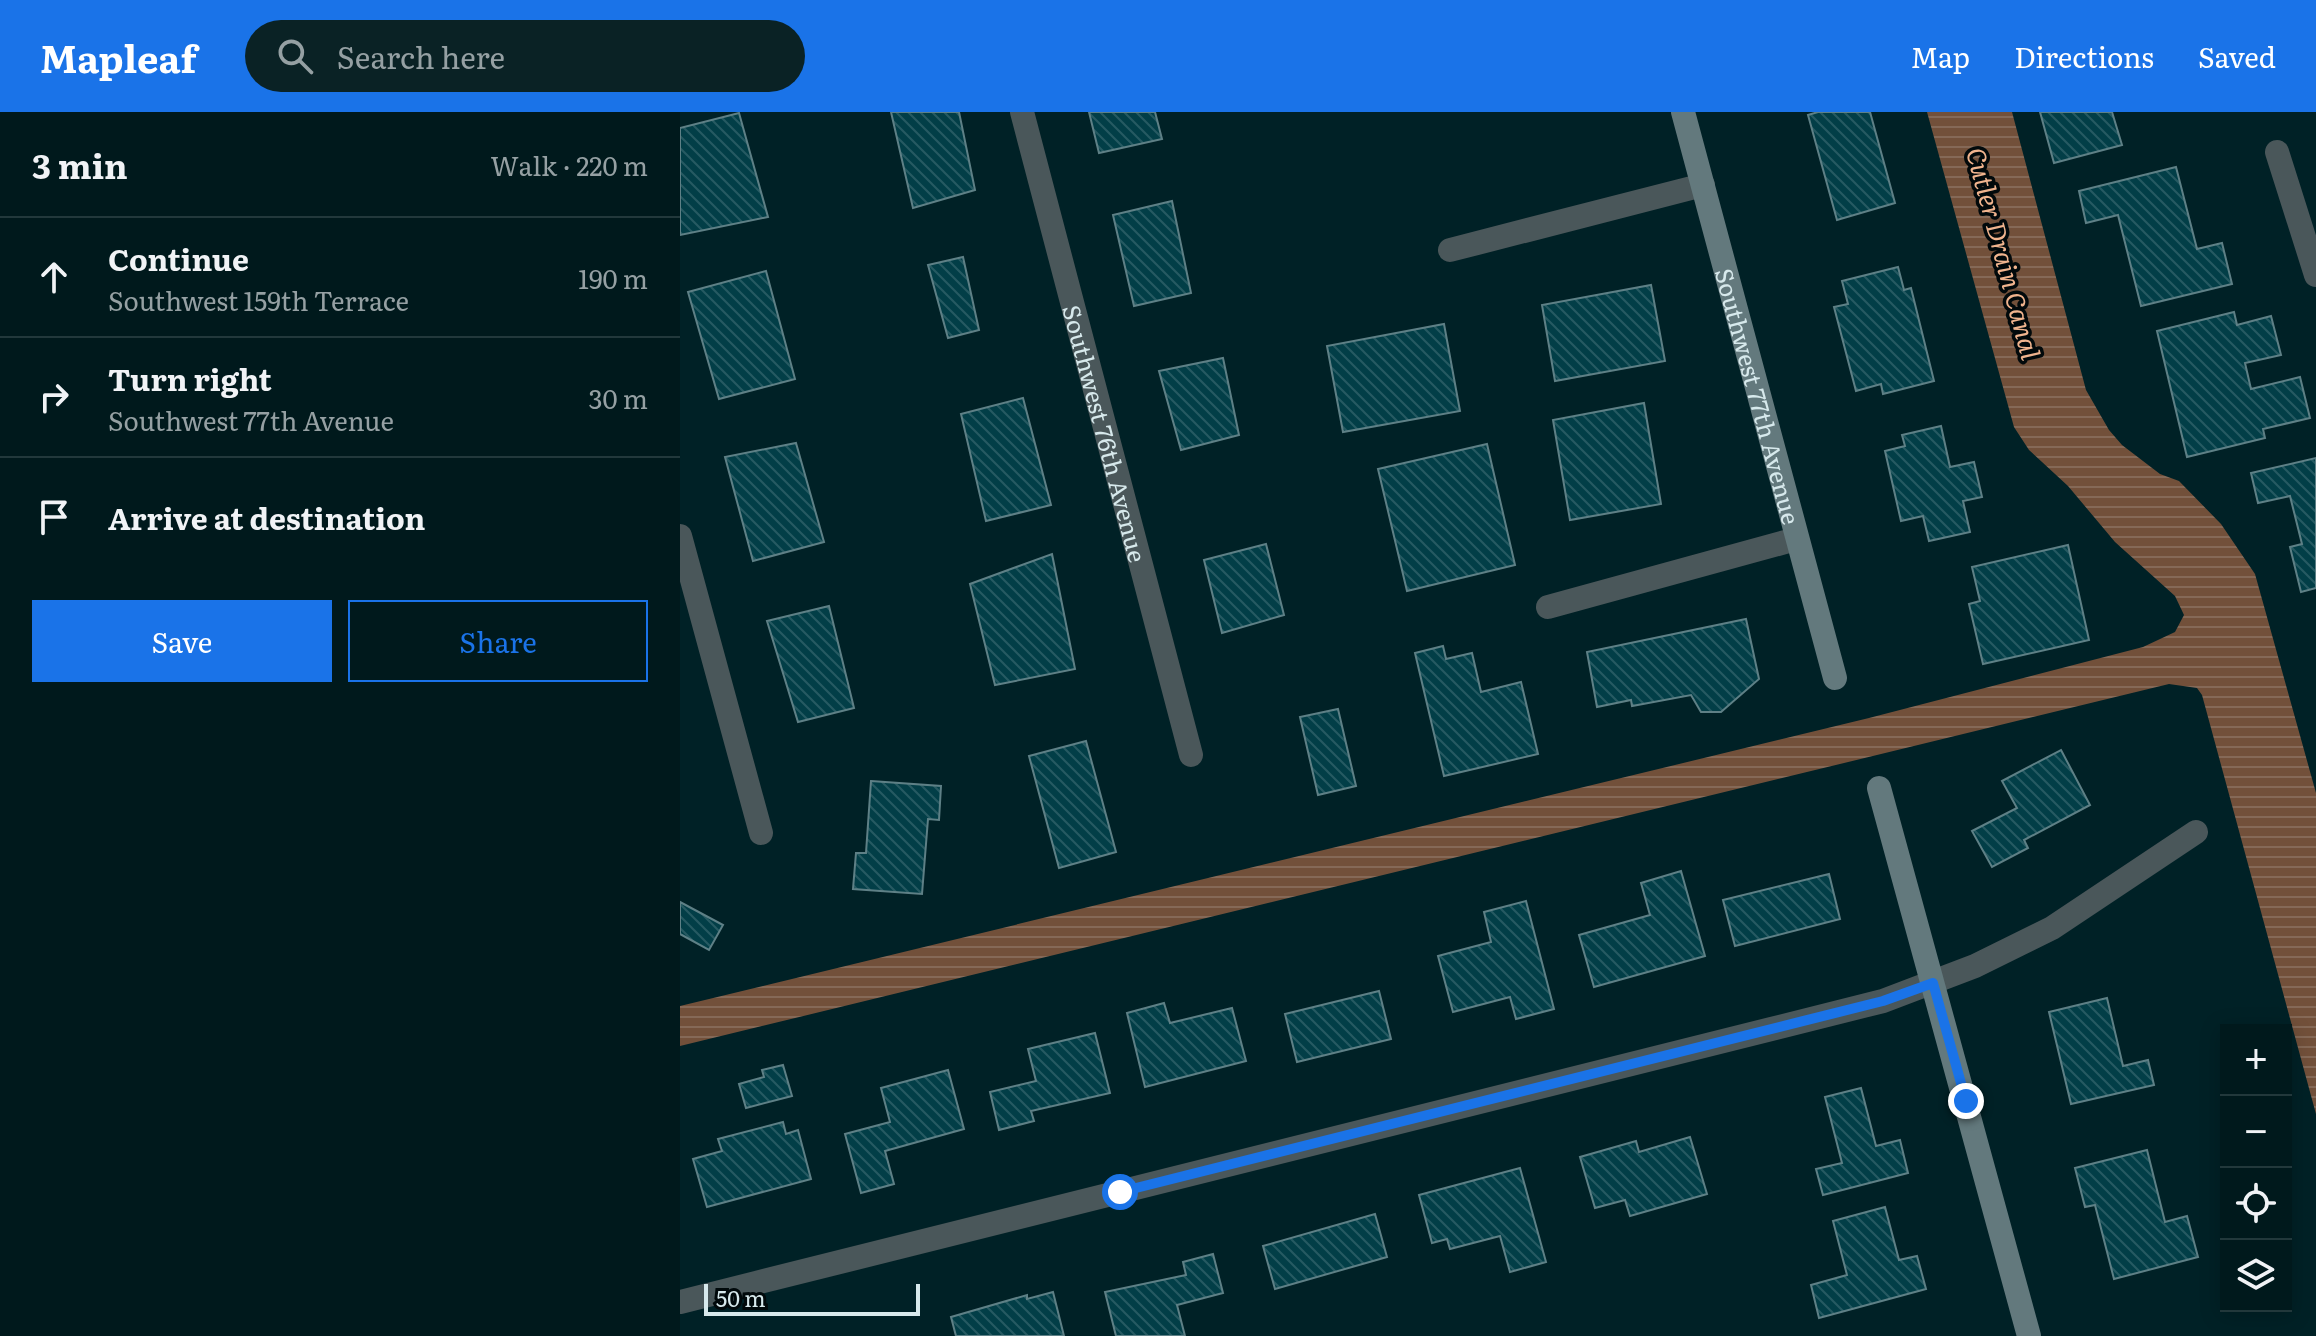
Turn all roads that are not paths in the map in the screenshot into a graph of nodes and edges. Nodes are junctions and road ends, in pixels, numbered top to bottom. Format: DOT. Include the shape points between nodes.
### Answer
graph roads {
  1 [pos="1022,112"];
  2 [pos="1683,112"];
  3 [pos="2277,152"];
  4 [pos="1703,185"];
  5 [pos="1450,250"];
  6 [pos="2316,275"];
  7 [pos="680,536"];
  8 [pos="1796,539"];
  9 [pos="1548,607"];
  10 [pos="1835,678"];
  11 [pos="1191,755"];
  12 [pos="1879,788"];
  13 [pos="2196,832"];
  14 [pos="761,833"];
  15 [pos="1933,983"];
  16 [pos="680,1302"];
  17 [pos="2029,1336"];
  1 -- 11 [label="street, Southwest 76th Avenue"];
  2 -- 4 [label="street, Southwest 77th Avenue"];
  3 -- 6 [label="street"];
  4 -- 5 [label="street"];
  4 -- 8 [label="street, Southwest 77th Avenue"];
  7 -- 14 [label="street"];
  8 -- 9 [label="street"];
  8 -- 10 [label="street, Southwest 77th Avenue"];
  12 -- 15 [label="street"];
  13 -- 15 [label="street" via="2052,928"];
  15 -- 16 [label="street" via="1883,1001"];
  15 -- 17 [label="street"];
}
